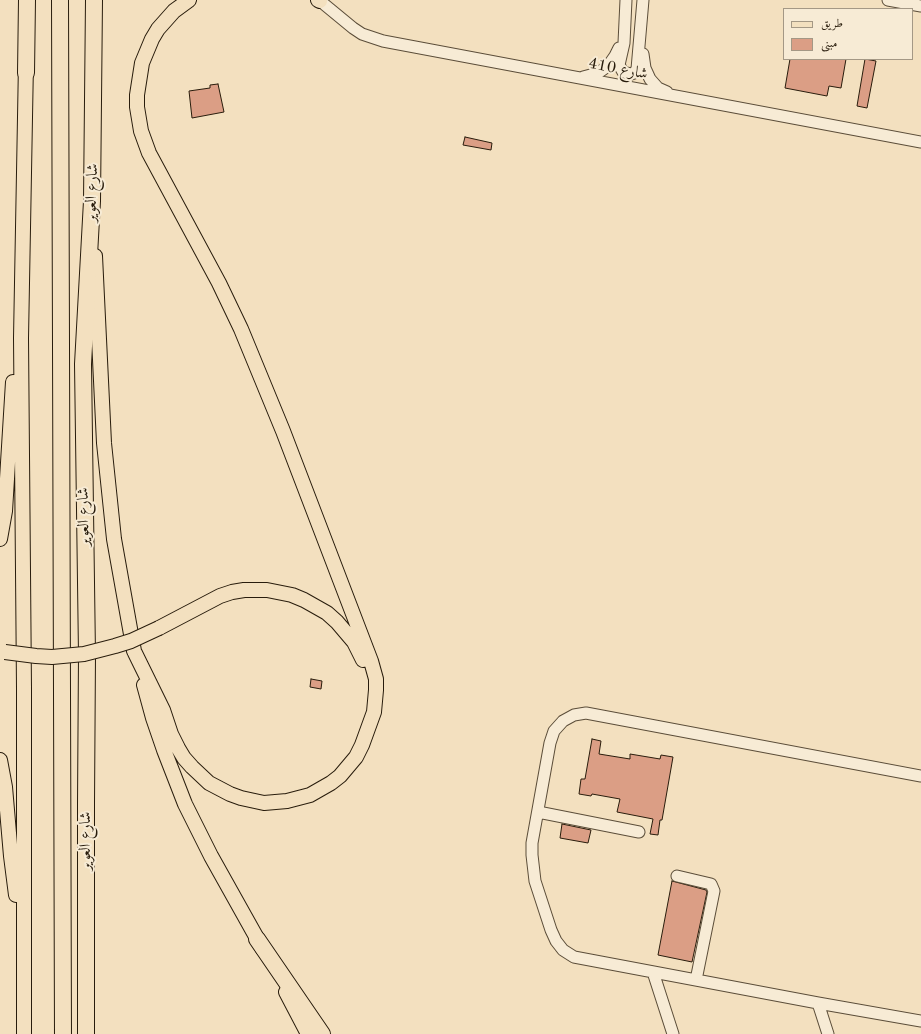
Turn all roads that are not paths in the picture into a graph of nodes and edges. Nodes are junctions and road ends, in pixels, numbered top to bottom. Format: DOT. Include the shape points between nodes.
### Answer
graph roads {
  1 [pos="24,0"];
  2 [pos="28,0"];
  3 [pos="60,0"];
  4 [pos="94,0"];
  5 [pos="189,0"];
  6 [pos="319,0"];
  7 [pos="626,0"];
  8 [pos="643,0"];
  9 [pos="888,0"];
  10 [pos="921,6"];
  11 [pos="626,14"];
  12 [pos="642,25"];
  13 [pos="26,73"];
  14 [pos="581,78"];
  15 [pos="674,96"];
  16 [pos="921,142"];
  17 [pos="92,201"];
  18 [pos="21,338"];
  19 [pos="0,538"];
  20 [pos="2,651"];
  21 [pos="135,653"];
  22 [pos="367,732"];
  23 [pos="0,760"];
  24 [pos="921,776"];
  25 [pos="538,812"];
  26 [pos="639,832"];
  27 [pos="677,876"];
  28 [pos="257,939"];
  29 [pos="24,946"];
  30 [pos="653,972"];
  31 [pos="696,980"];
  32 [pos="818,1003"];
  33 [pos="921,1021"];
  34 [pos="24,1034"];
  35 [pos="63,1034"];
  36 [pos="86,1034"];
  37 [pos="308,1034"];
  38 [pos="322,1034"];
  39 [pos="673,1034"];
  40 [pos="828,1034"];
  1 -- 13 [label="main road"];
  2 -- 13 [label="highway"];
  3 -- 35 [label="highway, شارع العوير"];
  4 -- 17 [label="highway, شارع العوير"];
  5 -- 22 [label="main road" via="174,11 158,29 142,63 137,101 141,131 149,153 219,283 250,350 284,431 371,661 376,679 376,701"];
  6 -- 14 [label="street, شارع 410" via="362,34 383,42"];
  7 -- 11 [label="street"];
  8 -- 12 [label="street"];
  9 -- 10 [label="street"];
  11 -- 12 [label="street" via="619,65 626,74 634,73 637,69"];
  11 -- 14 [label="street" via="618,51 612,61 598,73"];
  12 -- 15 [label="street" via="647,74 658,88"];
  13 -- 18 [label="main road"];
  14 -- 15 [label="street, شارع 410"];
  15 -- 16 [label="street, شارع 410"];
  17 -- 21 [label="main road" via="104,443 114,539"];
  17 -- 36 [label="highway, شارع العوير" via="83,364 87,655"];
  18 -- 19 [label="main road" via="12,387 5,511"];
  18 -- 29 [label="main road"];
  20 -- 22 [label="main road, bridge" via="52,657 100,651 130,641 232,592 267,590 292,595 321,610 354,642 366,666 371,692"];
  21 -- 22 [label="main road" via="184,758 209,783 241,798 276,803 299,799 321,789 348,768"];
  21 -- 28 [label="main road" via="153,718 182,798 210,856"];
  23 -- 29 [label="main road"];
  24 -- 25 [label="street" via="586,713 562,721 554,731"];
  25 -- 26 [label="street"];
  25 -- 30 [label="street" via="532,843 533,868 556,941 563,950 574,957"];
  27 -- 31 [label="street" via="711,884 714,891"];
  28 -- 37 [label="main road"];
  28 -- 38 [label="highway"];
  29 -- 34 [label="main road"];
  30 -- 31 [label="street"];
  30 -- 39 [label="street"];
  31 -- 32 [label="street"];
  32 -- 33 [label="street"];
  32 -- 40 [label="street"];
}
